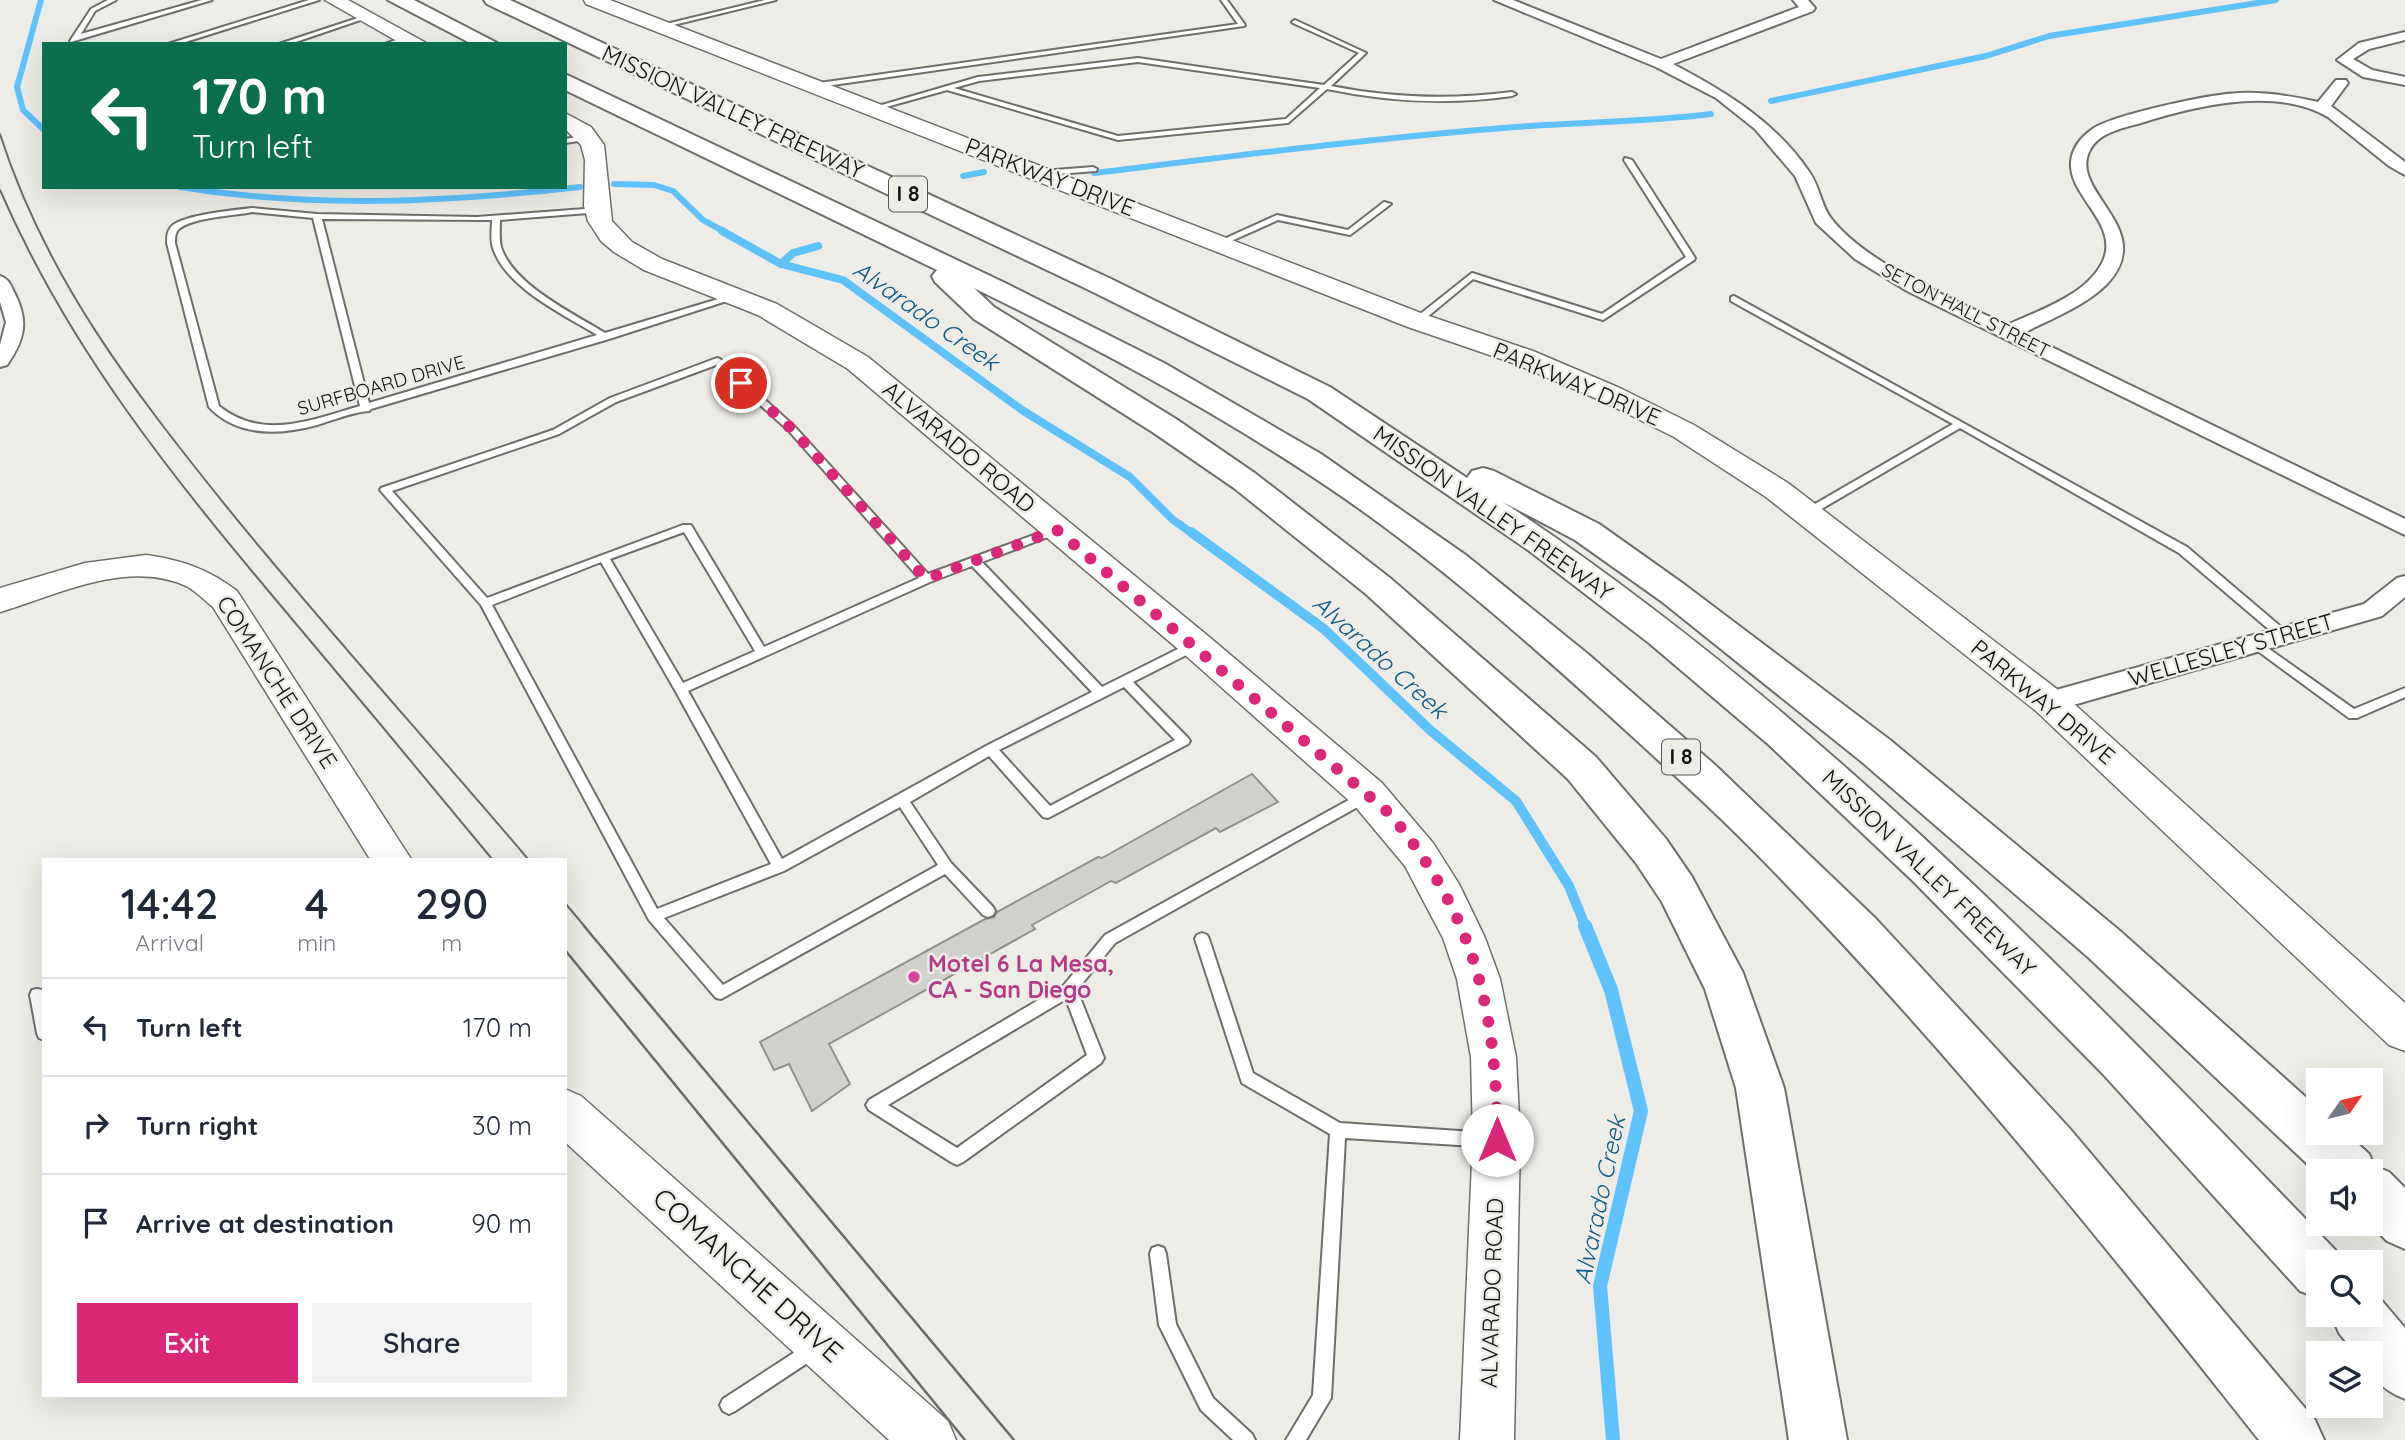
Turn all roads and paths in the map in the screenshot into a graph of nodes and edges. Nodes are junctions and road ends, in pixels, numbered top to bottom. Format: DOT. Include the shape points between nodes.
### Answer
graph roads {
  1 [pos="113,0"];
  2 [pos="209,0"];
  3 [pos="316,0"];
  4 [pos="334,0"];
  5 [pos="398,0"];
  6 [pos="494,0"];
  7 [pos="593,0"];
  8 [pos="774,0"];
  9 [pos="1224,0"];
  10 [pos="1501,0"];
  11 [pos="1800,0"];
  12 [pos="366,17"];
  13 [pos="1295,22"];
  14 [pos="661,26"];
  15 [pos="2405,36"];
  16 [pos="73,41"];
  17 [pos="178,42"];
  18 [pos="288,42"];
  19 [pos="405,42"];
  20 [pos="485,42"];
  21 [pos="2344,60"];
  22 [pos="1661,64"];
  23 [pos="567,82"];
  24 [pos="2341,83"];
  25 [pos="2405,83"];
  26 [pos="811,86"];
  27 [pos="1326,87"];
  28 [pos="947,88"];
  29 [pos="1512,94"];
  30 [pos="2322,107"];
  31 [pos="872,110"];
  32 [pos="573,132"];
  33 [pos="1628,160"];
  34 [pos="1093,169"];
  35 [pos="2405,170"];
  36 [pos="1044,173"];
  37 [pos="1387,204"];
  38 [pos="598,210"];
  39 [pos="317,216"];
  40 [pos="496,219"];
  41 [pos="1217,244"];
  42 [pos="918,251"];
  43 [pos="0,282"];
  44 [pos="738,296"];
  45 [pos="1734,299"];
  46 [pos="1417,321"];
  47 [pos="2007,333"];
  48 [pos="606,337"];
  49 [pos="0,361"];
  50 [pos="1319,393"];
  51 [pos="366,409"];
  52 [pos="1960,425"];
  53 [pos="1807,513"];
  54 [pos="2405,528"];
  55 [pos="1057,530"];
  56 [pos="604,557"];
  57 [pos="975,562"];
  58 [pos="926,579"];
  59 [pos="2405,584"];
  60 [pos="0,600"];
  61 [pos="485,603"];
  62 [pos="2283,635"];
  63 [pos="2255,643"];
  64 [pos="1195,645"];
  65 [pos="762,653"];
  66 [pos="1125,681"];
  67 [pos="681,690"];
  68 [pos="1100,693"];
  69 [pos="2404,693"];
  70 [pos="2049,702"];
  71 [pos="989,749"];
  72 [pos="1368,794"];
  73 [pos="902,800"];
  74 [pos="390,858"];
  75 [pos="779,867"];
  76 [pos="946,867"];
  77 [pos="988,911"];
  78 [pos="654,916"];
  79 [pos="1202,939"];
  80 [pos="1069,989"];
  81 [pos="37,995"];
  82 [pos="42,1021"];
  83 [pos="2405,1031"];
  84 [pos="567,1113"];
  85 [pos="1338,1130"];
  86 [pos="1497,1140"];
  87 [pos="2338,1159"];
  88 [pos="2383,1202"];
  89 [pos="2405,1223"];
  90 [pos="1158,1254"];
  91 [pos="2306,1258"];
  92 [pos="2369,1327"];
  93 [pos="824,1343"];
  94 [pos="2405,1371"];
  95 [pos="729,1405"];
  96 [pos="929,1440"];
  97 [pos="1246,1440"];
  98 [pos="1295,1440"];
  99 [pos="1487,1440"];
  100 [pos="1818,1440"];
  101 [pos="2295,1440"];
  1 -- 16 [label="lane" via="93,10"];
  2 -- 16 [label="lane"];
  3 -- 17 [label="lane"];
  4 -- 12 [label="street"];
  5 -- 20 [label="highway"];
  6 -- 50 [label="highway, MISSION VALLEY FREEWAY / I 8" via="1099,284"];
  7 -- 14 [label="street, PARKWAY DRIVE"];
  8 -- 14 [label="lane"];
  9 -- 26 [label="lane" via="1242,25"];
  10 -- 22 [label="street, SETON HALL STREET"];
  11 -- 22 [label="street" via="1808,8"];
  12 -- 18 [label="lane"];
  12 -- 19 [label="street"];
  13 -- 27 [label="lane" via="1363,53"];
  14 -- 26 [label="street, PARKWAY DRIVE"];
  15 -- 21 [label="street" via="2371,43"];
  21 -- 24 [label="street"];
  21 -- 25 [label="street" via="2361,72"];
  22 -- 47 [label="street, SETON HALL STREET" via="1705,86 1761,125 1803,175 1822,219 1861,255"];
  23 -- 42 [label="highway, MISSION VALLEY FREEWAY / I 8"];
  24 -- 25 [label="street"];
  24 -- 30 [label="street"];
  26 -- 31 [label="street, PARKWAY DRIVE"];
  27 -- 28 [label="lane" via="1138,60 978,79"];
  27 -- 28 [label="lane" via="1288,121 1118,138"];
  27 -- 29 [label="lane" via="1365,96 1484,98"];
  28 -- 31 [label="lane"];
  30 -- 35 [label="street" via="2344,119"];
  30 -- 47 [label="street" via="2271,97 2207,99 2090,137 2076,162 2083,182 2114,230 2116,244 2109,268 2090,289"];
  31 -- 36 [label="street, PARKWAY DRIVE"];
  32 -- 38 [label="street, ALVARADO ROAD" via="597,152"];
  33 -- 46 [label="lane" via="1691,258 1602,317 1472,276"];
  34 -- 36 [label="lane"];
  36 -- 41 [label="street, PARKWAY DRIVE"];
  37 -- 41 [label="lane" via="1350,233 1277,217"];
  38 -- 40 [label="lane"];
  38 -- 44 [label="street, ALVARADO ROAD" via="608,234 633,253"];
  39 -- 40 [label="lane"];
  39 -- 51 [label="lane"];
  39 -- 51 [label="lane, SURFBOARD DRIVE" via="252,210 192,220 175,228 171,243 214,407 242,426 267,430"];
  40 -- 48 [label="lane" via="497,245 508,268"];
  41 -- 46 [label="street, PARKWAY DRIVE"];
  42 -- 100 [label="highway" via="984,313 1233,473 1378,586 1581,768 1651,851 1677,890 1727,987 1760,1088"];
  42 -- 101 [label="highway, MISSION VALLEY FREEWAY / I 8" via="1072,326 1254,425 1372,503 1577,666 1797,867 1962,1044 2183,1301"];
  43 -- 49 [label="street" via="17,325"];
  44 -- 48 [label="lane, SURFBOARD DRIVE"];
  44 -- 55 [label="street, ALVARADO ROAD" via="806,329 858,363"];
  45 -- 52 [label="lane"];
  46 -- 53 [label="street, PARKWAY DRIVE" via="1523,357 1612,395 1684,431"];
  47 -- 54 [label="street, SETON HALL STREET"];
  48 -- 51 [label="lane, SURFBOARD DRIVE"];
  50 -- 87 [label="highway" via="1587,532 1673,593 1876,751 2073,918"];
  50 -- 91 [label="highway, MISSION VALLEY FREEWAY / I 8" via="1540,542 1662,634 1782,734 1928,869 2110,1049"];
  52 -- 53 [label="lane"];
  52 -- 62 [label="lane" via="2183,550"];
  53 -- 70 [label="street, PARKWAY DRIVE"];
  55 -- 57 [label="lane"];
  55 -- 64 [label="street, ALVARADO ROAD"];
  56 -- 61 [label="lane"];
  56 -- 65 [label="lane" via="687,527"];
  56 -- 67 [label="lane"];
  57 -- 58 [label="lane"];
  57 -- 68 [label="lane"];
  58 -- 61 [label="lane" via="792,429 717,361 613,400 556,432 385,490"];
  58 -- 65 [label="lane"];
  59 -- 62 [label="street, WELLESLEY STREET" via="2373,610"];
  60 -- 74 [label="street, COMANCHE DRIVE" via="111,569 149,567 205,581 225,599"];
  61 -- 78 [label="lane"];
  62 -- 63 [label="street, WELLESLEY STREET"];
  63 -- 69 [label="lane" via="2353,715"];
  63 -- 70 [label="street, WELLESLEY STREET"];
  64 -- 66 [label="lane"];
  64 -- 72 [label="street, ALVARADO ROAD"];
  65 -- 67 [label="lane"];
  66 -- 68 [label="lane"];
  66 -- 71 [label="lane" via="1184,741 1048,813"];
  67 -- 75 [label="lane"];
  68 -- 71 [label="lane"];
  70 -- 83 [label="street, PARKWAY DRIVE"];
  71 -- 73 [label="lane"];
  72 -- 80 [label="lane" via="1110,939"];
  72 -- 86 [label="street, ALVARADO ROAD" via="1390,814 1427,864 1481,979 1491,1024"];
  73 -- 75 [label="lane"];
  73 -- 76 [label="lane"];
  75 -- 78 [label="lane"];
  76 -- 77 [label="lane"];
  76 -- 78 [label="lane" via="721,993"];
  79 -- 85 [label="lane" via="1247,1079"];
  80 -- 80 [label="lane" via="1012,1023 874,1105 957,1157 1096,1058"];
  81 -- 82 [label="lane"];
  84 -- 93 [label="street, COMANCHE DRIVE"];
  85 -- 86 [label="lane"];
  85 -- 98 [label="lane" via="1322,1398"];
  86 -- 99 [label="street, ALVARADO ROAD"];
  88 -- 89 [label="highway"];
  90 -- 97 [label="lane" via="1168,1325 1207,1404"];
  92 -- 94 [label="highway"];
  93 -- 95 [label="lane"];
  93 -- 96 [label="street, COMANCHE DRIVE"];
}
